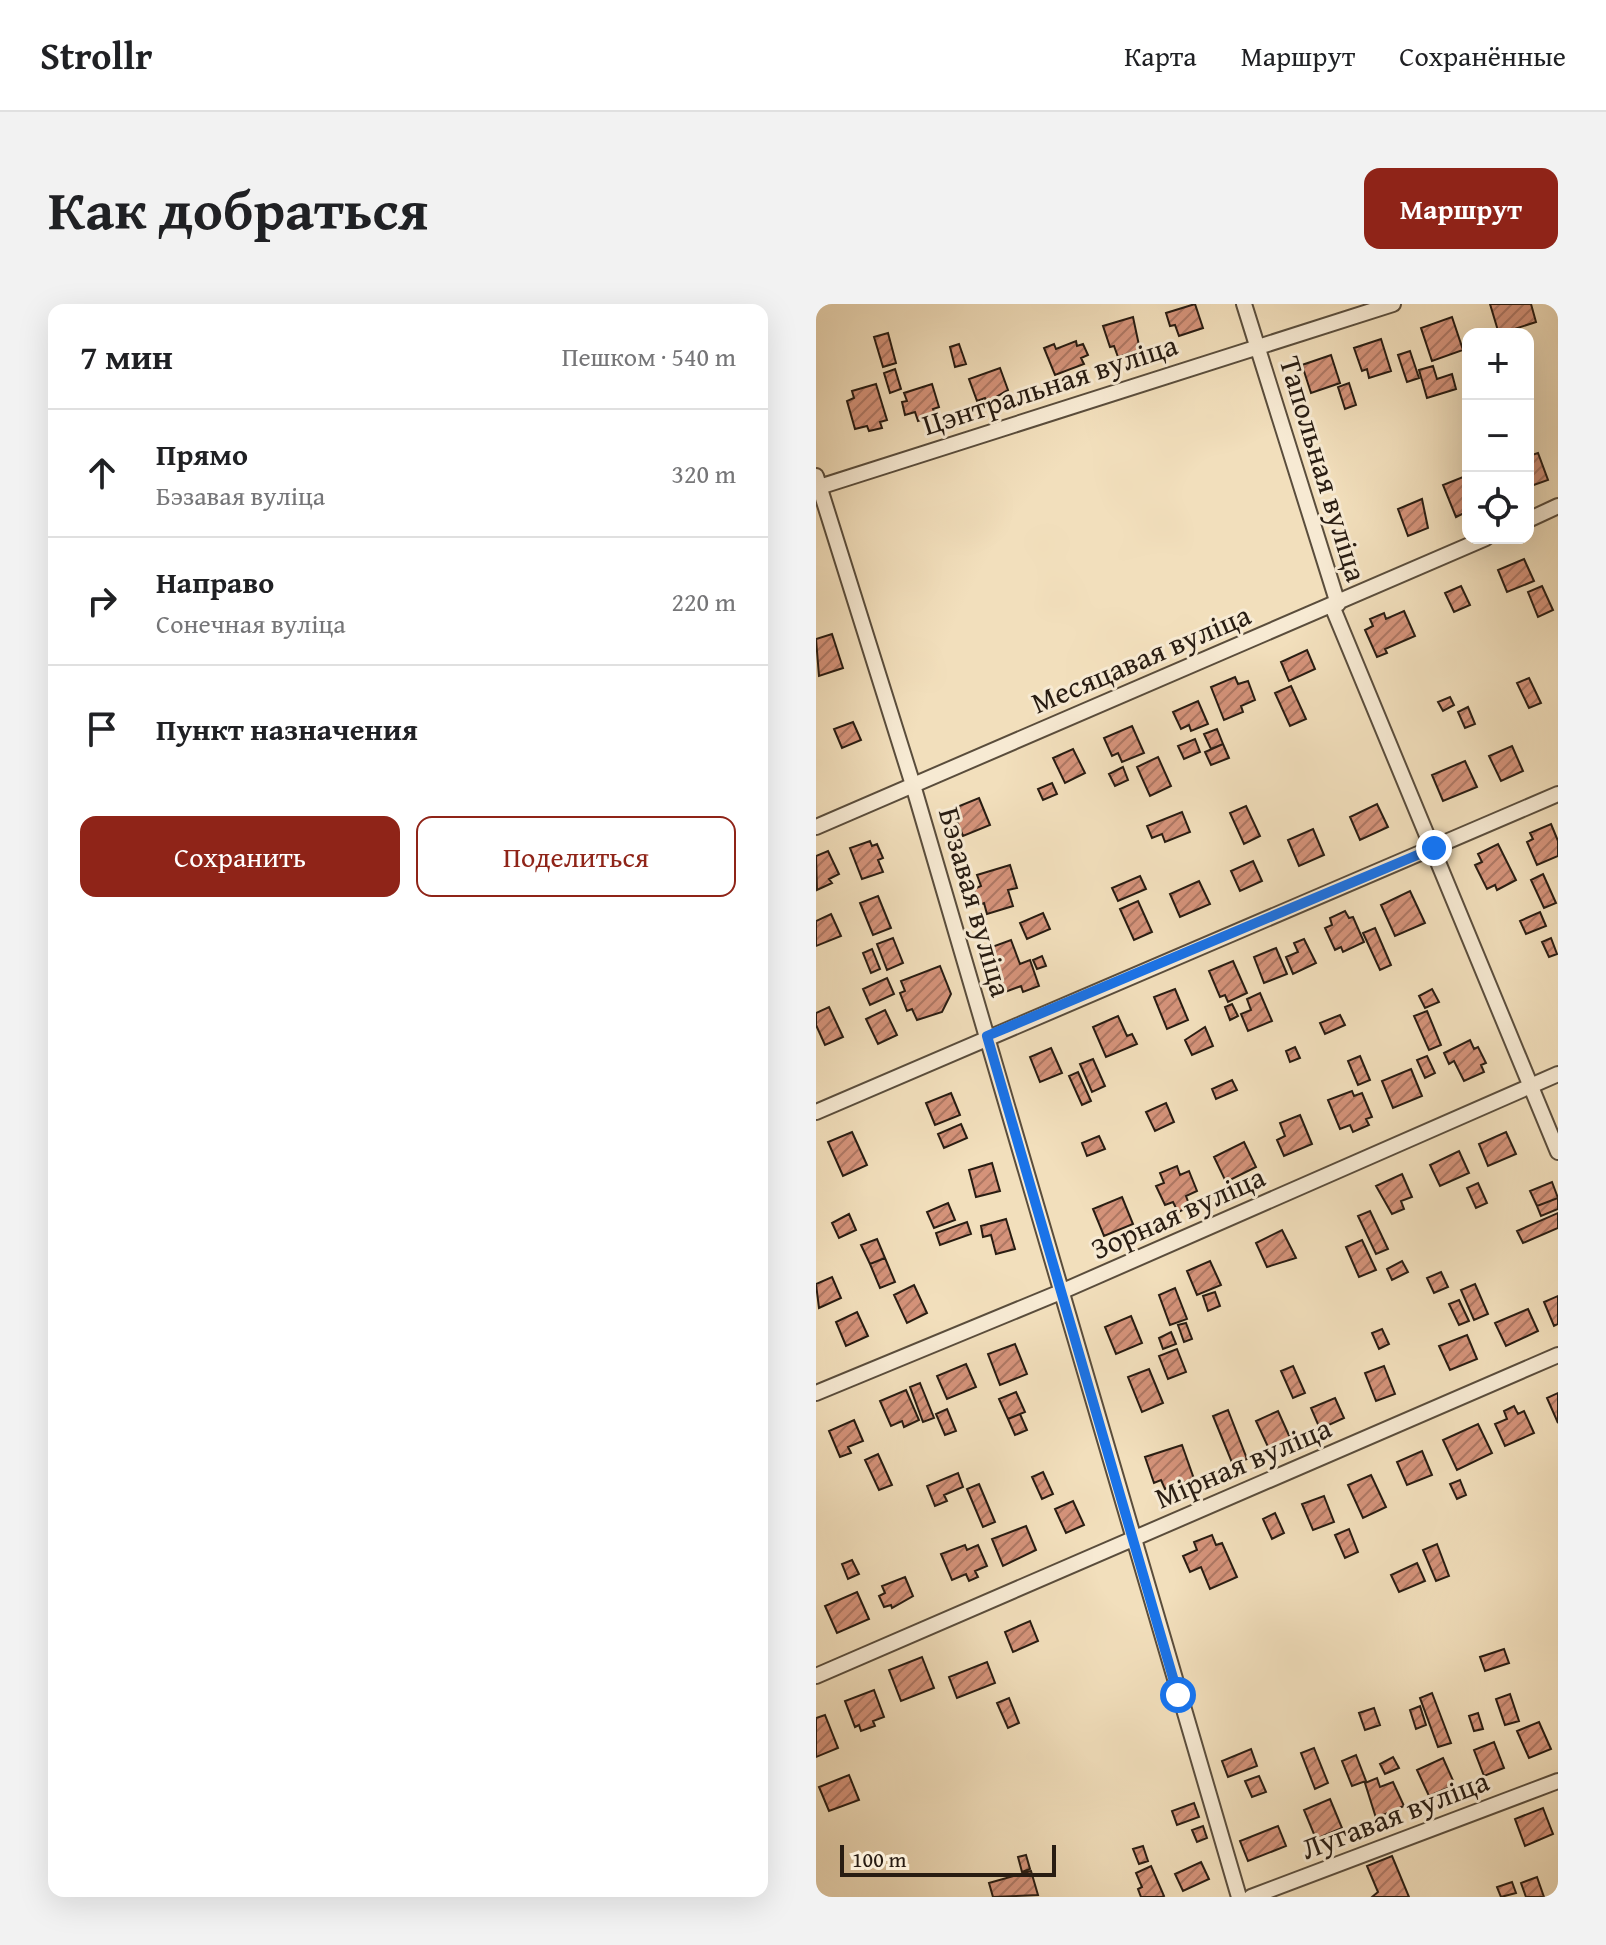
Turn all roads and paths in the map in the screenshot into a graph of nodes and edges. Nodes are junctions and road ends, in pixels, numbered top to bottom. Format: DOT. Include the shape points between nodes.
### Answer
graph roads {
  1 [pos="1244,304"];
  2 [pos="1393,304"];
  3 [pos="1257,345"];
  4 [pos="817,484"];
  5 [pos="1558,506"];
  6 [pos="1534,517"];
  7 [pos="1472,544"];
  8 [pos="1335,605"];
  9 [pos="913,785"];
  10 [pos="1558,794"];
  11 [pos="816,827"];
  12 [pos="1434,848"];
  13 [pos="987,1036"];
  14 [pos="1558,1074"];
  15 [pos="1529,1086"];
  16 [pos="816,1112"];
  17 [pos="1558,1152"];
  18 [pos="1063,1291"];
  19 [pos="1558,1355"];
  20 [pos="816,1393"];
  21 [pos="1131,1539"];
  22 [pos="816,1676"];
  23 [pos="1558,1781"];
  24 [pos="1239,1897"];
  25 [pos="1251,1897"];
  1 -- 3 [label="street, Тапольная вуліца"];
  2 -- 3 [label="street, Цэнтральная вуліца"];
  3 -- 4 [label="street, Цэнтральная вуліца"];
  3 -- 8 [label="street, Тапольная вуліца"];
  4 -- 9 [label="street, Бэзавая вуліца"];
  5 -- 6 [label="street"];
  7 -- 8 [label="street, Месяцавая вуліца"];
  8 -- 9 [label="street, Месяцавая вуліца"];
  8 -- 12 [label="street, Тапольная вуліца"];
  9 -- 11 [label="street, Месяцавая вуліца"];
  9 -- 13 [label="street, Бэзавая вуліца"];
  10 -- 12 [label="street"];
  12 -- 13 [label="street"];
  12 -- 15 [label="street, Тапольная вуліца"];
  13 -- 16 [label="street"];
  13 -- 18 [label="street, Бэзавая вуліца"];
  14 -- 15 [label="street, Зорная вуліца"];
  15 -- 17 [label="street, Тапольная вуліца"];
  15 -- 18 [label="street, Зорная вуліца"];
  18 -- 20 [label="street, Зорная вуліца"];
  18 -- 21 [label="street, Бэзавая вуліца"];
  19 -- 21 [label="street, Мірная вуліца"];
  21 -- 22 [label="street, Мірная вуліца"];
  21 -- 24 [label="street, Бэзавая вуліца"];
  23 -- 25 [label="street, Лугавая вуліца"];
}
